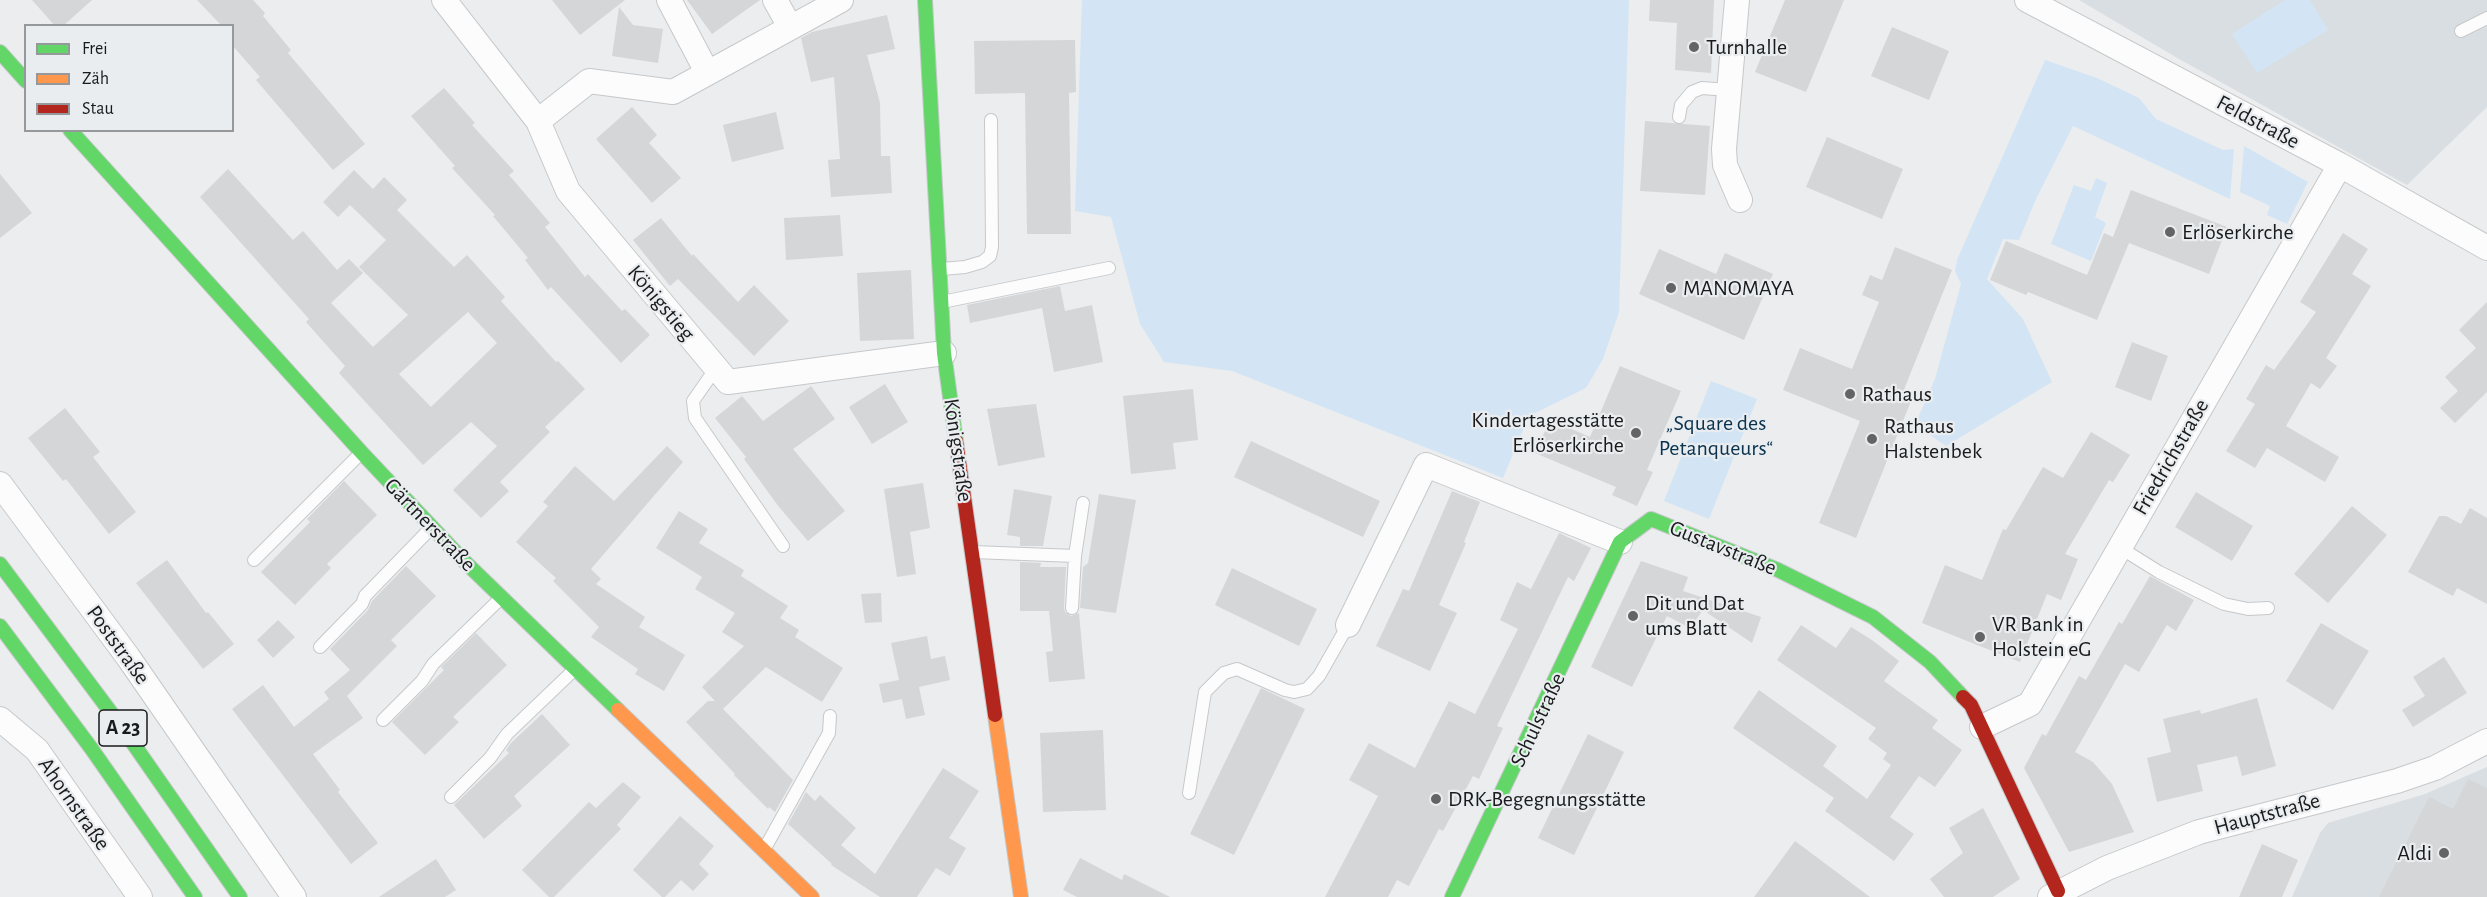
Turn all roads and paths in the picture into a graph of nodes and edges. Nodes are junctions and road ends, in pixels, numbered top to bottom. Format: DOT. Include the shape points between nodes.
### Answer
graph roads {
  1 [pos="444,0"];
  2 [pos="669,0"];
  3 [pos="776,0"];
  4 [pos="841,0"];
  5 [pos="925,0"];
  6 [pos="1737,0"];
  7 [pos="2027,0"];
  8 [pos="2487,18"];
  9 [pos="790,27"];
  10 [pos="2461,31"];
  11 [pos="0,52"];
  12 [pos="707,72"];
  13 [pos="24,79"];
  14 [pos="1729,90"];
  15 [pos="1679,117"];
  16 [pos="991,120"];
  17 [pos="538,121"];
  18 [pos="72,132"];
  19 [pos="2340,165"];
  20 [pos="1740,200"];
  21 [pos="2487,248"];
  22 [pos="1109,268"];
  23 [pos="939,269"];
  24 [pos="940,302"];
  25 [pos="944,353"];
  26 [pos="716,368"];
  27 [pos="362,453"];
  28 [pos="0,484"];
  29 [pos="1083,503"];
  30 [pos="432,527"];
  31 [pos="1620,542"];
  32 [pos="783,546"];
  33 [pos="2119,548"];
  34 [pos="972,552"];
  35 [pos="1075,556"];
  36 [pos="254,560"];
  37 [pos="0,564"];
  38 [pos="502,597"];
  39 [pos="1072,608"];
  40 [pos="2268,608"];
  41 [pos="1348,625"];
  42 [pos="0,626"];
  43 [pos="320,647"];
  44 [pos="575,669"];
  45 [pos="830,716"];
  46 [pos="0,719"];
  47 [pos="383,720"];
  48 [pos="1982,727"];
  49 [pos="2487,741"];
  50 [pos="1189,793"];
  51 [pos="451,797"];
  52 [pos="764,850"];
  53 [pos="2054,894"];
  54 [pos="140,897"];
  55 [pos="195,897"];
  56 [pos="240,897"];
  57 [pos="294,897"];
  58 [pos="812,897"];
  59 [pos="1021,897"];
  60 [pos="1452,897"];
  1 -- 17 [label="street, Königstieg"];
  2 -- 12 [label="street"];
  3 -- 9 [label="street"];
  4 -- 9 [label="street"];
  5 -- 23 [label="main road, Königstraße"];
  6 -- 14 [label="street"];
  7 -- 19 [label="street, Feldstraße"];
  8 -- 10 [label="lane"];
  9 -- 12 [label="street"];
  11 -- 13 [label="main road"];
  12 -- 17 [label="street" via="673,92 589,81"];
  14 -- 15 [label="lane" via="1702,88 1692,92 1681,105"];
  14 -- 20 [label="street" via="1725,165"];
  16 -- 23 [label="lane" via="990,256 965,267"];
  17 -- 26 [label="street, Königstieg" via="568,191"];
  18 -- 27 [label="main road, Gärtnerstraße"];
  19 -- 21 [label="street, Feldstraße"];
  19 -- 33 [label="street, Friedrichstraße"];
  22 -- 24 [label="lane"];
  23 -- 24 [label="main road, Königstraße"];
  24 -- 25 [label="main road, Königstraße"];
  25 -- 26 [label="street, Königstieg" via="842,358 728,382"];
  25 -- 34 [label="main road, Königstraße"];
  26 -- 32 [label="lane" via="693,400 695,418"];
  27 -- 30 [label="main road, Gärtnerstraße"];
  27 -- 36 [label="lane"];
  28 -- 57 [label="street, Poststraße" via="128,657"];
  29 -- 35 [label="lane"];
  30 -- 38 [label="main road, Gärtnerstraße"];
  30 -- 43 [label="lane"];
  31 -- 41 [label="street" via="1426,465"];
  31 -- 48 [label="main road, Gustavstraße" via="1651,519 1825,591 1873,616 1930,662 1971,705"];
  31 -- 60 [label="main road, Schulstraße"];
  33 -- 40 [label="lane" via="2224,604"];
  33 -- 48 [label="street, Friedrichstraße" via="2030,704"];
  34 -- 35 [label="lane"];
  34 -- 59 [label="main road, Königstraße"];
  35 -- 39 [label="lane"];
  37 -- 56 [label="main road, A 23" via="121,726"];
  38 -- 44 [label="main road, Gärtnerstraße"];
  38 -- 47 [label="lane" via="433,664 422,681"];
  41 -- 50 [label="lane" via="1319,676 1307,689 1285,690 1237,669 1224,673 1205,692"];
  42 -- 55 [label="main road, A 23"];
  44 -- 51 [label="lane" via="507,734 490,758"];
  44 -- 52 [label="main road, Gärtnerstraße"];
  45 -- 52 [label="lane" via="829,734"];
  46 -- 54 [label="street, Ahornstraße" via="37,750"];
  48 -- 53 [label="main road, Gustavstraße"];
  49 -- 53 [label="street, Hauptstraße" via="2407,778 2199,832 2107,868"];
  52 -- 58 [label="main road, Gärtnerstraße"];
}
